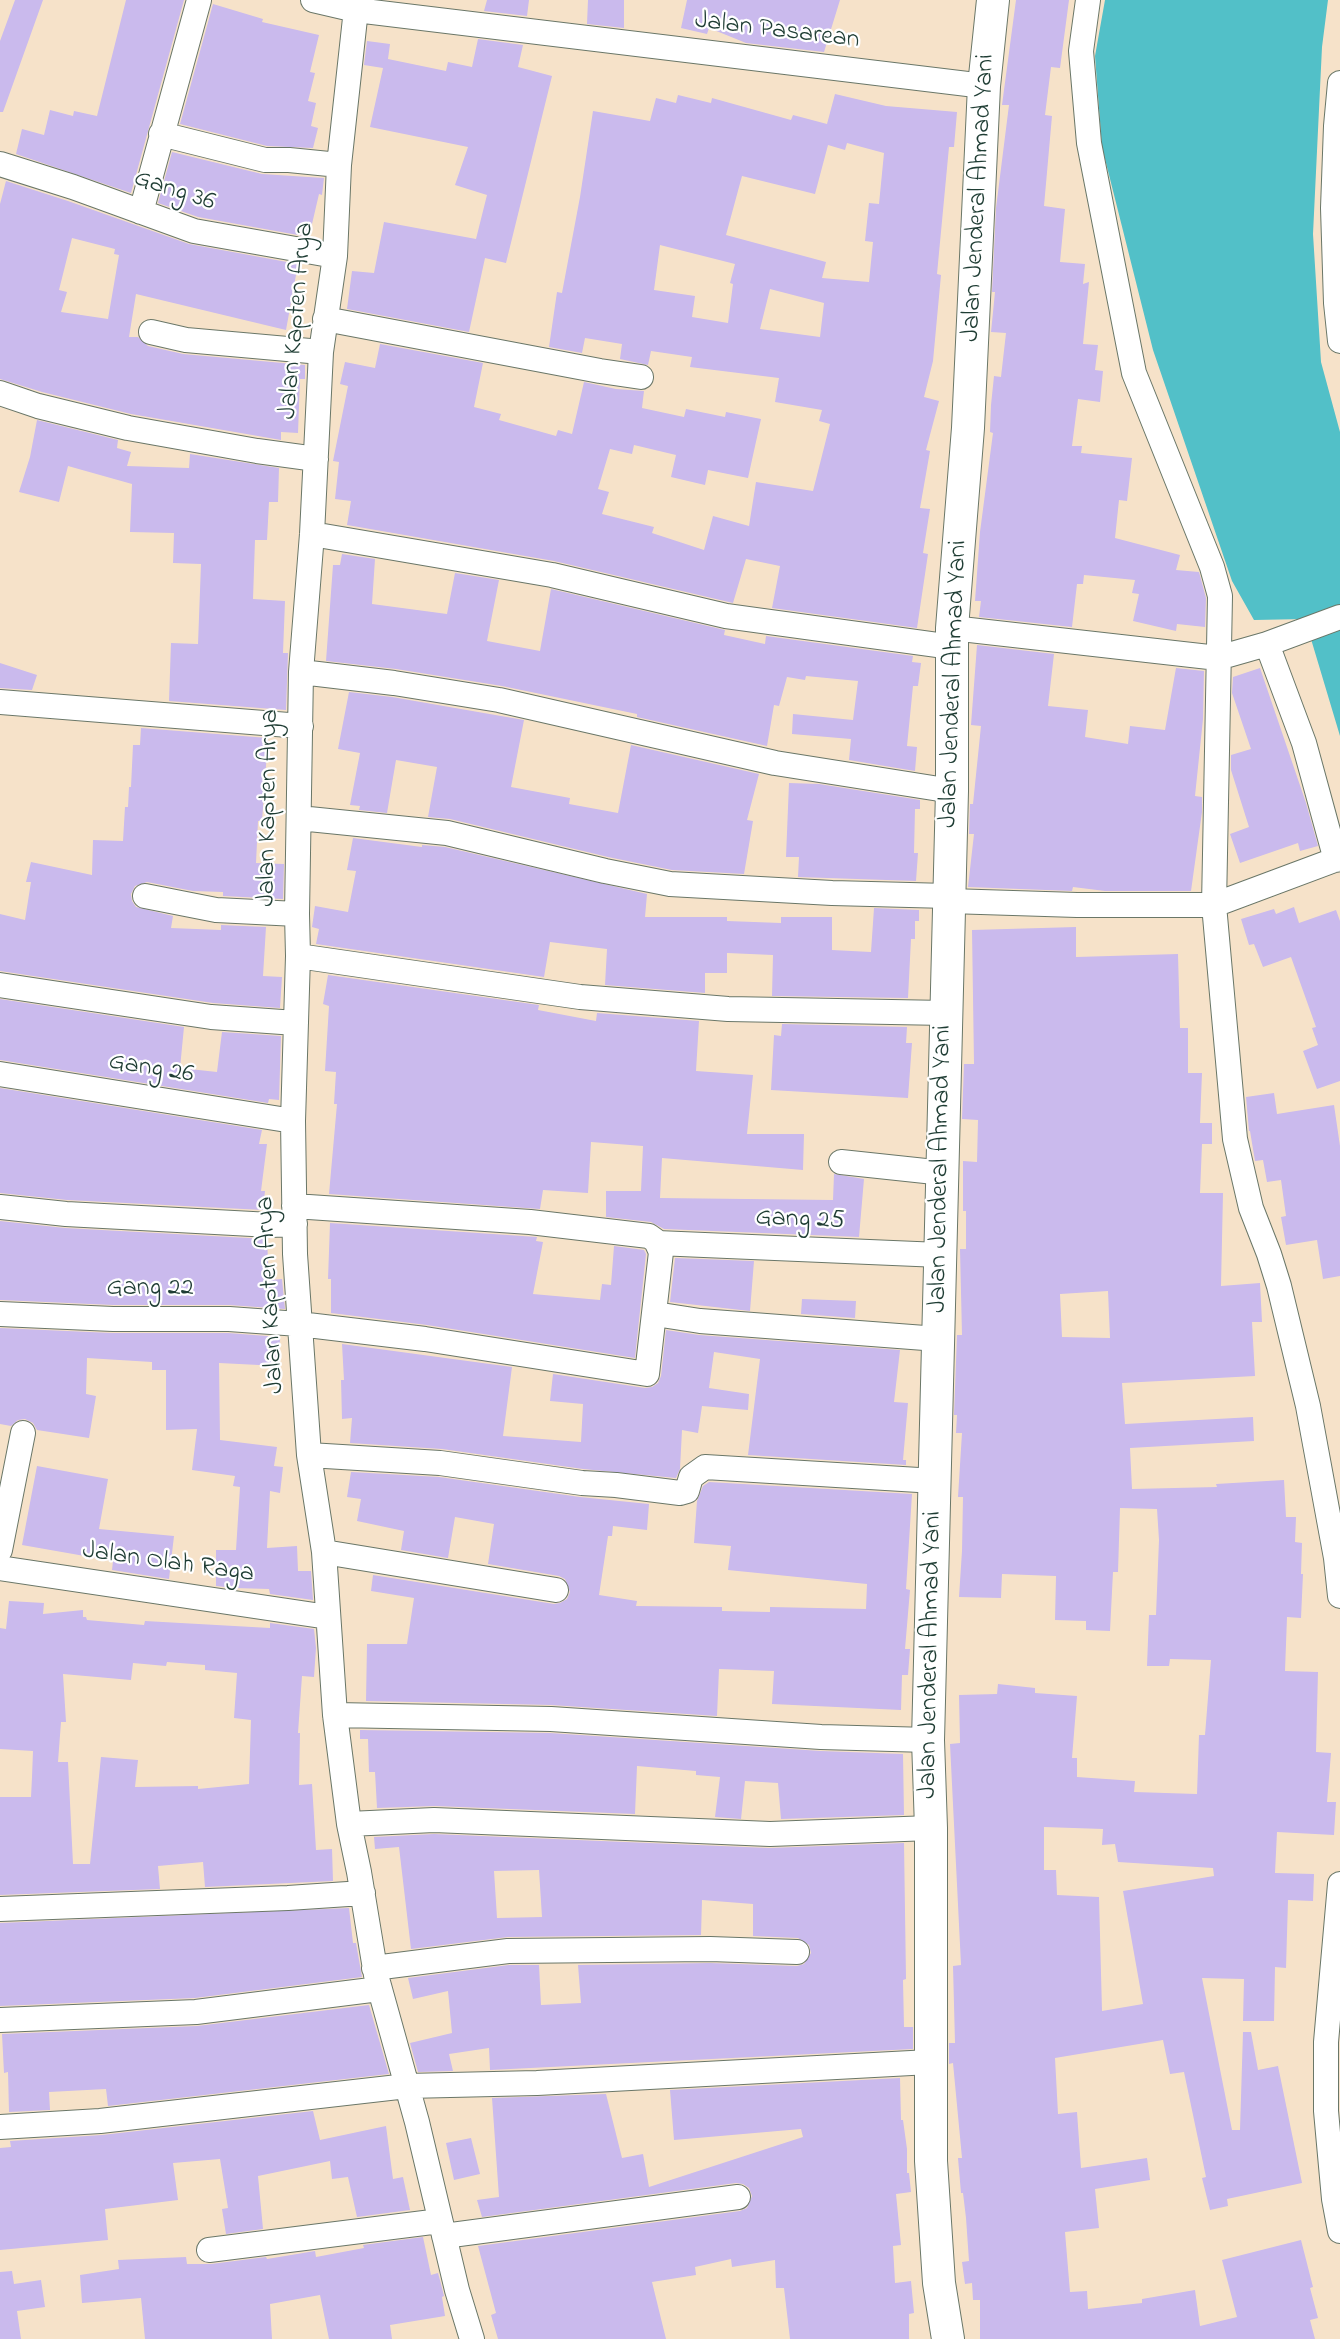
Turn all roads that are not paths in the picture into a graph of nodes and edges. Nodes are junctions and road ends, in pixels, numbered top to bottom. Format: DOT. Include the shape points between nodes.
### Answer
graph roads {
  1 [pos="199,0"];
  2 [pos="313,0"];
  3 [pos="993,0"];
  4 [pos="1088,0"];
  5 [pos="356,5"];
  6 [pos="1340,83"];
  7 [pos="984,86"];
  8 [pos="161,134"];
  9 [pos="0,164"];
  10 [pos="339,165"];
  11 [pos="141,212"];
  12 [pos="335,256"];
  13 [pos="325,319"];
  14 [pos="151,332"];
  15 [pos="1340,341"];
  16 [pos="321,352"];
  17 [pos="641,376"];
  18 [pos="0,393"];
  19 [pos="315,459"];
  20 [pos="312,534"];
  21 [pos="1340,617"];
  22 [pos="952,638"];
  23 [pos="1268,644"];
  24 [pos="1218,658"];
  25 [pos="301,672"];
  26 [pos="0,702"];
  27 [pos="301,726"];
  28 [pos="952,791"];
  29 [pos="299,818"];
  30 [pos="1338,859"];
  31 [pos="145,896"];
  32 [pos="948,898"];
  33 [pos="1214,906"];
  34 [pos="297,914"];
  35 [pos="298,956"];
  36 [pos="0,985"];
  37 [pos="946,1013"];
  38 [pos="296,1023"];
  39 [pos="0,1074"];
  40 [pos="293,1121"];
  41 [pos="841,1162"];
  42 [pos="944,1173"];
  43 [pos="0,1207"];
  44 [pos="294,1215"];
  45 [pos="657,1243"];
  46 [pos="940,1255"];
  47 [pos="0,1314"];
  48 [pos="655,1314"];
  49 [pos="299,1324"];
  50 [pos="938,1339"];
  51 [pos="23,1433"];
  52 [pos="309,1455"];
  53 [pos="935,1481"];
  54 [pos="0,1550"];
  55 [pos="324,1552"];
  56 [pos="0,1568"];
  57 [pos="556,1590"];
  58 [pos="1340,1596"];
  59 [pos="328,1617"];
  60 [pos="335,1715"];
  61 [pos="928,1740"];
  62 [pos="349,1824"];
  63 [pos="931,1828"];
  64 [pos="1340,1884"];
  65 [pos="363,1893"];
  66 [pos="0,1909"];
  67 [pos="798,1952"];
  68 [pos="377,1978"];
  69 [pos="0,2020"];
  70 [pos="930,2062"];
  71 [pos="406,2086"];
  72 [pos="0,2127"];
  73 [pos="738,2197"];
  74 [pos="442,2228"];
  75 [pos="1340,2231"];
  76 [pos="209,2250"];
  77 [pos="472,2339"];
  78 [pos="948,2339"];
  1 -- 8 [label="street"];
  2 -- 5 [label="street, Jalan Pasarean"];
  3 -- 7 [label="main road, Jalan Jenderal Ahmad Yani"];
  4 -- 24 [label="street" via="1082,51 1089,143 1134,373 1215,577 1220,596"];
  5 -- 7 [label="street, Jalan Pasarean"];
  5 -- 10 [label="street, Jalan Kapten Arya"];
  6 -- 15 [label="street" via="1333,208"];
  7 -- 22 [label="main road, Jalan Jenderal Ahmad Yani" via="968,428"];
  8 -- 10 [label="street" via="265,160"];
  8 -- 11 [label="street"];
  9 -- 11 [label="street, Gang 36"];
  10 -- 12 [label="street, Jalan Kapten Arya"];
  11 -- 12 [label="street, Gang 36" via="194,231"];
  12 -- 13 [label="street, Jalan Kapten Arya"];
  13 -- 16 [label="street, Jalan Kapten Arya"];
  13 -- 17 [label="street"];
  14 -- 16 [label="street" via="196,341"];
  16 -- 19 [label="street, Jalan Kapten Arya"];
  18 -- 19 [label="street" via="128,428"];
  19 -- 20 [label="street, Jalan Kapten Arya"];
  20 -- 22 [label="street" via="552,575 726,616"];
  20 -- 25 [label="street, Jalan Kapten Arya"];
  21 -- 23 [label="street"];
  22 -- 24 [label="street"];
  22 -- 28 [label="main road, Jalan Jenderal Ahmad Yani"];
  23 -- 24 [label="street"];
  23 -- 30 [label="street" via="1304,743"];
  24 -- 33 [label="street"];
  25 -- 27 [label="street, Jalan Kapten Arya"];
  25 -- 28 [label="street" via="499,700 775,763"];
  26 -- 27 [label="street"];
  27 -- 29 [label="street, Jalan Kapten Arya"];
  28 -- 32 [label="main road, Jalan Jenderal Ahmad Yani"];
  29 -- 32 [label="street" via="447,833 670,884"];
  29 -- 34 [label="street, Jalan Kapten Arya"];
  30 -- 33 [label="street"];
  31 -- 34 [label="street" via="216,910"];
  32 -- 33 [label="street" via="1077,905"];
  32 -- 37 [label="main road, Jalan Jenderal Ahmad Yani"];
  33 -- 58 [label="street" via="1235,1139 1251,1208 1279,1286 1308,1406"];
  34 -- 35 [label="street, Jalan Kapten Arya"];
  35 -- 37 [label="street" via="580,997 728,1009"];
  35 -- 38 [label="street, Jalan Kapten Arya"];
  36 -- 38 [label="street" via="211,1017"];
  37 -- 42 [label="main road, Jalan Jenderal Ahmad Yani"];
  38 -- 40 [label="street, Jalan Kapten Arya"];
  39 -- 40 [label="street, Gang 26"];
  40 -- 44 [label="street, Jalan Kapten Arya"];
  41 -- 42 [label="street"];
  42 -- 46 [label="main road, Jalan Jenderal Ahmad Yani"];
  43 -- 44 [label="street, Gang 25" via="271,1225"];
  44 -- 45 [label="street, Gang 25" via="530,1222 649,1236"];
  44 -- 49 [label="street, Jalan Kapten Arya"];
  45 -- 46 [label="street, Gang 25"];
  45 -- 48 [label="street" via="661,1252"];
  46 -- 50 [label="main road, Jalan Jenderal Ahmad Yani"];
  47 -- 49 [label="street, Gang 22" via="113,1319 229,1318"];
  48 -- 49 [label="street, Gang 22" via="647,1374 425,1339"];
  48 -- 50 [label="street" via="700,1321"];
  49 -- 52 [label="street, Jalan Kapten Arya"];
  50 -- 53 [label="main road, Jalan Jenderal Ahmad Yani"];
  51 -- 54 [label="street"];
  52 -- 53 [label="street" via="441,1463 680,1493 687,1491 691,1477 705,1467"];
  52 -- 55 [label="street, Jalan Kapten Arya"];
  53 -- 61 [label="main road, Jalan Jenderal Ahmad Yani"];
  55 -- 57 [label="street"];
  55 -- 59 [label="street, Jalan Kapten Arya"];
  56 -- 59 [label="street, Jalan Olah Raga"];
  59 -- 60 [label="street, Jalan Kapten Arya"];
  60 -- 61 [label="street" via="551,1719"];
  60 -- 62 [label="street, Jalan Kapten Arya"];
  61 -- 63 [label="main road, Jalan Jenderal Ahmad Yani"];
  62 -- 63 [label="street" via="434,1820 770,1834"];
  62 -- 65 [label="street, Jalan Kapten Arya"];
  63 -- 70 [label="main road, Jalan Jenderal Ahmad Yani"];
  64 -- 75 [label="street" via="1326,2042 1326,2111"];
  65 -- 66 [label="street"];
  65 -- 68 [label="street, Jalan Kapten Arya"];
  67 -- 68 [label="street" via="508,1951"];
  68 -- 69 [label="street" via="196,2012"];
  68 -- 71 [label="street, Jalan Kapten Arya"];
  70 -- 71 [label="street"];
  70 -- 78 [label="main road, Jalan Jenderal Ahmad Yani" via="931,2161 939,2283"];
  71 -- 72 [label="street" via="100,2121"];
  71 -- 74 [label="street, Jalan Kapten Arya"];
  73 -- 74 [label="street"];
  74 -- 76 [label="street"];
  74 -- 77 [label="street, Jalan Kapten Arya"];
}
